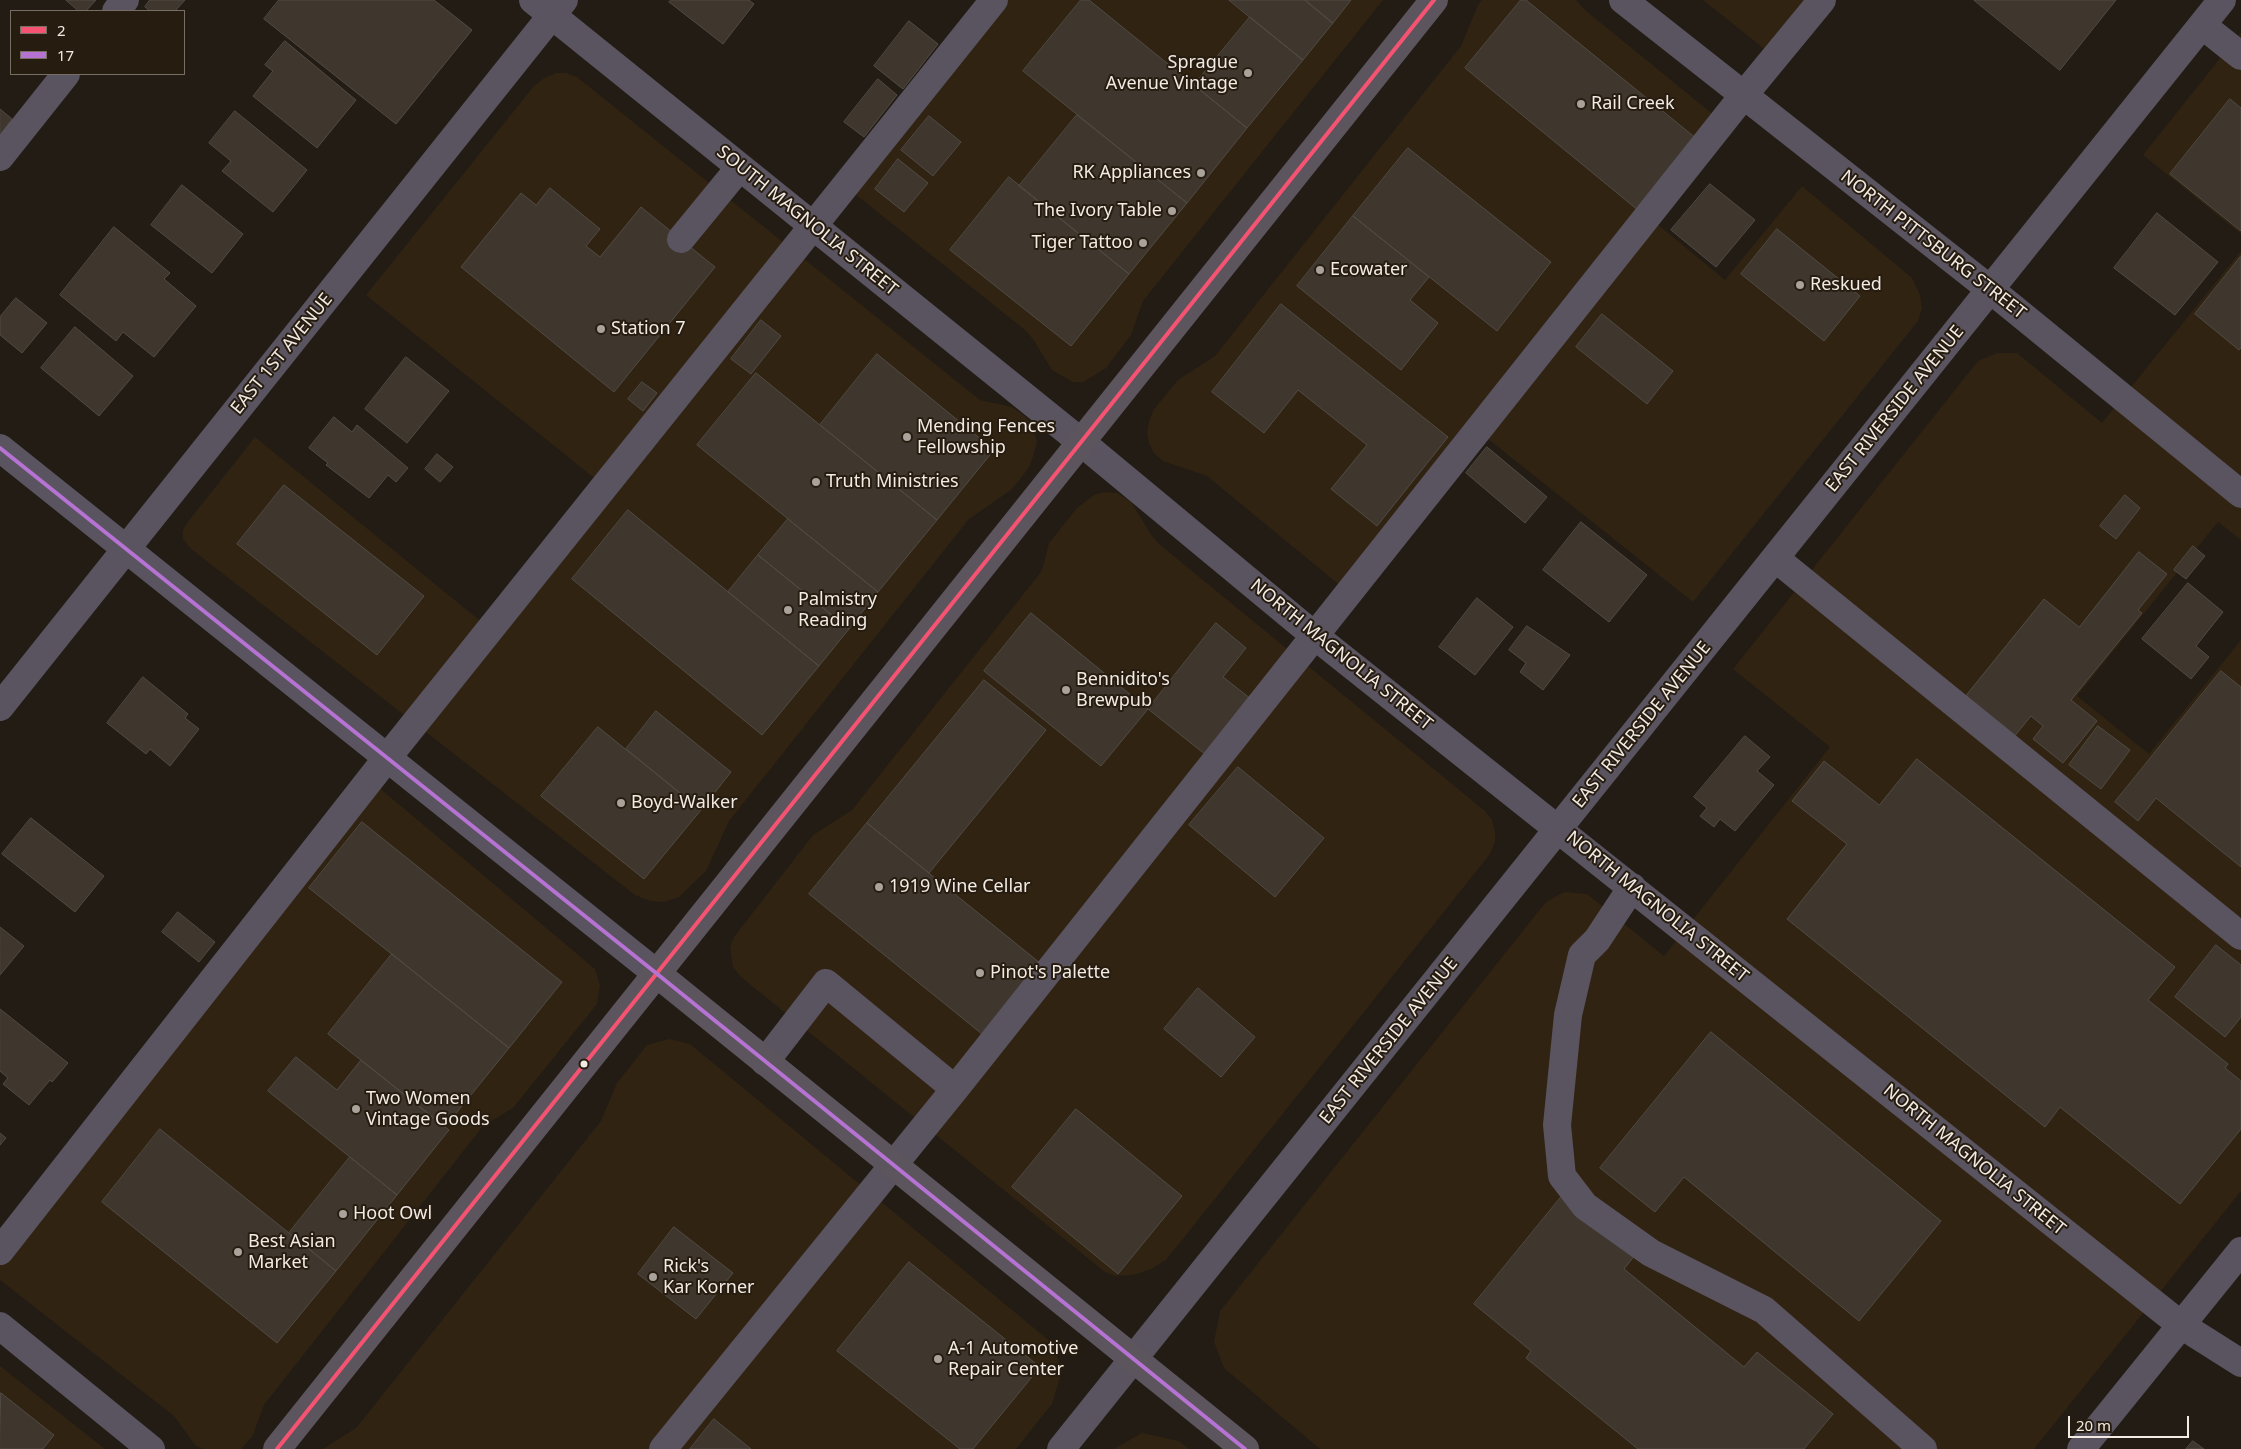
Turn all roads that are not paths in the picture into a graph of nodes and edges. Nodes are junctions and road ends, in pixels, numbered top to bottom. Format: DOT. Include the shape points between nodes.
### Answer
graph roads {
  1 [pos="125,0"];
  2 [pos="994,0"];
  3 [pos="1434,0"];
  4 [pos="1623,0"];
  5 [pos="1822,0"];
  6 [pos="2222,0"];
  7 [pos="550,5"];
  8 [pos="117,10"];
  9 [pos="2202,25"];
  10 [pos="2241,56"];
  11 [pos="65,75"];
  12 [pos="1743,96"];
  13 [pos="0,157"];
  14 [pos="740,167"];
  15 [pos="813,226"];
  16 [pos="681,240"];
  17 [pos="1992,290"];
  18 [pos="1080,442"];
  19 [pos="0,448"];
  20 [pos="2241,494"];
  21 [pos="126,550"];
  22 [pos="1775,558"];
  23 [pos="1315,636"];
  24 [pos="0,707"];
  25 [pos="387,758"];
  26 [pos="1559,829"];
  27 [pos="1632,887"];
  28 [pos="2241,936"];
  29 [pos="656,973"];
  30 [pos="765,1062"];
  31 [pos="955,1088"];
  32 [pos="893,1166"];
  33 [pos="0,1251"];
  34 [pos="2241,1251"];
  35 [pos="2181,1325"];
  36 [pos="0,1326"];
  37 [pos="1133,1358"];
  38 [pos="2241,1363"];
  39 [pos="152,1449"];
  40 [pos="277,1449"];
  41 [pos="663,1449"];
  42 [pos="1061,1449"];
  43 [pos="1245,1449"];
  44 [pos="1923,1449"];
  45 [pos="2080,1449"];
  1 -- 8 [label="street"];
  2 -- 15 [label="street"];
  3 -- 18 [label="main road"];
  4 -- 12 [label="street, NORTH PITTSBURG STREET"];
  5 -- 12 [label="street"];
  6 -- 9 [label="street, EAST RIVERSIDE AVENUE"];
  7 -- 14 [label="street, SOUTH MAGNOLIA STREET"];
  7 -- 21 [label="street, EAST 1ST AVENUE"];
  9 -- 10 [label="street"];
  9 -- 17 [label="street, EAST RIVERSIDE AVENUE"];
  11 -- 13 [label="street"];
  12 -- 17 [label="street, NORTH PITTSBURG STREET"];
  12 -- 23 [label="street"];
  14 -- 15 [label="street, SOUTH MAGNOLIA STREET"];
  14 -- 16 [label="street"];
  15 -- 18 [label="street, SOUTH MAGNOLIA STREET"];
  15 -- 25 [label="street"];
  17 -- 20 [label="street, NORTH PITTSBURG STREET"];
  17 -- 22 [label="street, EAST RIVERSIDE AVENUE"];
  18 -- 23 [label="street, NORTH MAGNOLIA STREET"];
  18 -- 29 [label="main road"];
  19 -- 21 [label="street"];
  21 -- 24 [label="street, EAST 1ST AVENUE"];
  21 -- 25 [label="street"];
  22 -- 26 [label="street, EAST RIVERSIDE AVENUE"];
  22 -- 28 [label="street"];
  23 -- 26 [label="street, NORTH MAGNOLIA STREET"];
  23 -- 31 [label="street"];
  25 -- 29 [label="street"];
  25 -- 33 [label="street"];
  26 -- 27 [label="street, NORTH MAGNOLIA STREET"];
  26 -- 37 [label="street, EAST RIVERSIDE AVENUE"];
  27 -- 35 [label="street, NORTH MAGNOLIA STREET"];
  27 -- 44 [label="street" via="1597,940 1582,955 1568,1015 1557,1125 1562,1176 1586,1206 1652,1253 1764,1310"];
  29 -- 30 [label="main road"];
  29 -- 40 [label="main road"];
  30 -- 31 [label="street" via="826,983"];
  30 -- 32 [label="main road"];
  31 -- 32 [label="street"];
  32 -- 37 [label="main road"];
  32 -- 41 [label="street"];
  34 -- 35 [label="street"];
  35 -- 38 [label="street, NORTH MAGNOLIA STREET"];
  35 -- 45 [label="street"];
  36 -- 39 [label="street"];
  37 -- 42 [label="street, EAST RIVERSIDE AVENUE"];
  37 -- 43 [label="main road"];
}
